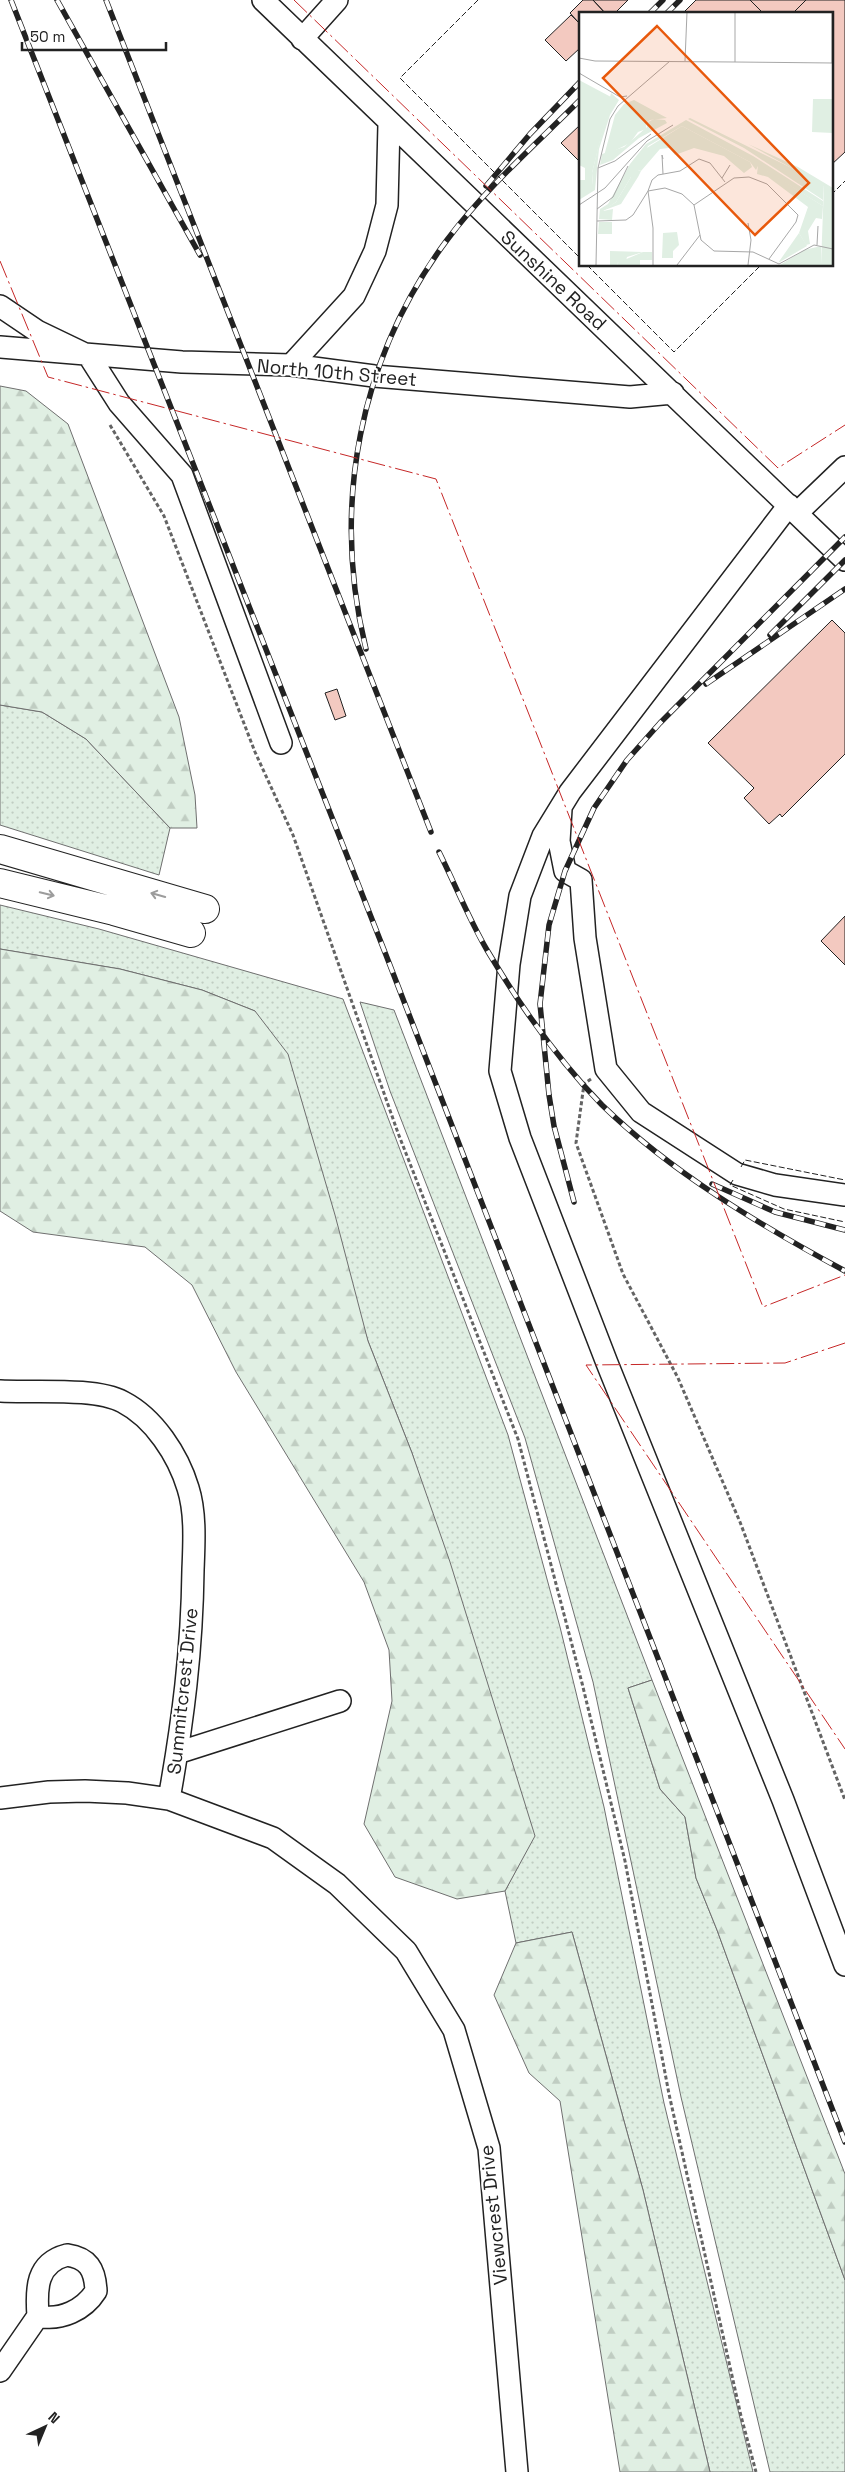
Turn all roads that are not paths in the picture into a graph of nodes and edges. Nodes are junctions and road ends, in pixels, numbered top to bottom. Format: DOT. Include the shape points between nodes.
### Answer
graph roads {
  1 [pos="263,0"];
  2 [pos="337,0"];
  3 [pos="302,39"];
  4 [pos="390,124"];
  5 [pos="0,306"];
  6 [pos="0,347"];
  7 [pos="89,356"];
  8 [pos="291,365"];
  9 [pos="674,393"];
  10 [pos="845,467"];
  11 [pos="793,509"];
  12 [pos="845,560"];
  13 [pos="281,743"];
  14 [pos="562,803"];
  15 [pos="0,849"];
  16 [pos="0,883"];
  17 [pos="205,908"];
  18 [pos="191,933"];
  19 [pos="845,1194"];
  20 [pos="0,1391"];
  21 [pos="340,1701"];
  22 [pos="177,1753"];
  23 [pos="0,1798"];
  24 [pos="169,1799"];
  25 [pos="845,1965"];
  26 [pos="38,2316"];
  27 [pos="0,2371"];
  28 [pos="517,2472"];
  1 -- 3 [label="street, Sunshine Road"];
  2 -- 3 [label="street"];
  3 -- 4 [label="street, Sunshine Road"];
  4 -- 8 [label="street" via="387,205 376,251 354,296"];
  4 -- 9 [label="street, Sunshine Road"];
  5 -- 7 [label="street" via="37,331"];
  6 -- 7 [label="street, North 10th Street"];
  7 -- 8 [label="street, North 10th Street"];
  7 -- 13 [label="street" via="119,403 182,475"];
  8 -- 9 [label="street, North 10th Street" via="374,376 630,397"];
  9 -- 11 [label="street, Sunshine Road"];
  10 -- 11 [label="street"];
  11 -- 12 [label="street, Sunshine Road"];
  11 -- 14 [label="street"];
  14 -- 19 [label="street" via="559,841 565,871 581,880 585,938 606,1069 641,1112 737,1174 775,1185"];
  14 -- 25 [label="street" via="542,836 520,896 509,964 500,1071 520,1138 607,1364 783,1800"];
  17 -- 15 [label="highway, one-way"];
  16 -- 18 [label="highway, one-way"];
  20 -- 22 [label="street, Summitcrest Drive" via="94,1394 123,1402 142,1414 155,1429 182,1473 189,1489 194,1542 192,1638"];
  21 -- 22 [label="street"];
  22 -- 24 [label="street, Summitcrest Drive"];
  23 -- 24 [label="street, Viewcrest Drive" via="85,1791"];
  24 -- 28 [label="street, Viewcrest Drive" via="274,1838 337,1884 406,1951 454,2030 489,2148"];
  26 -- 27 [label="street"];
}
